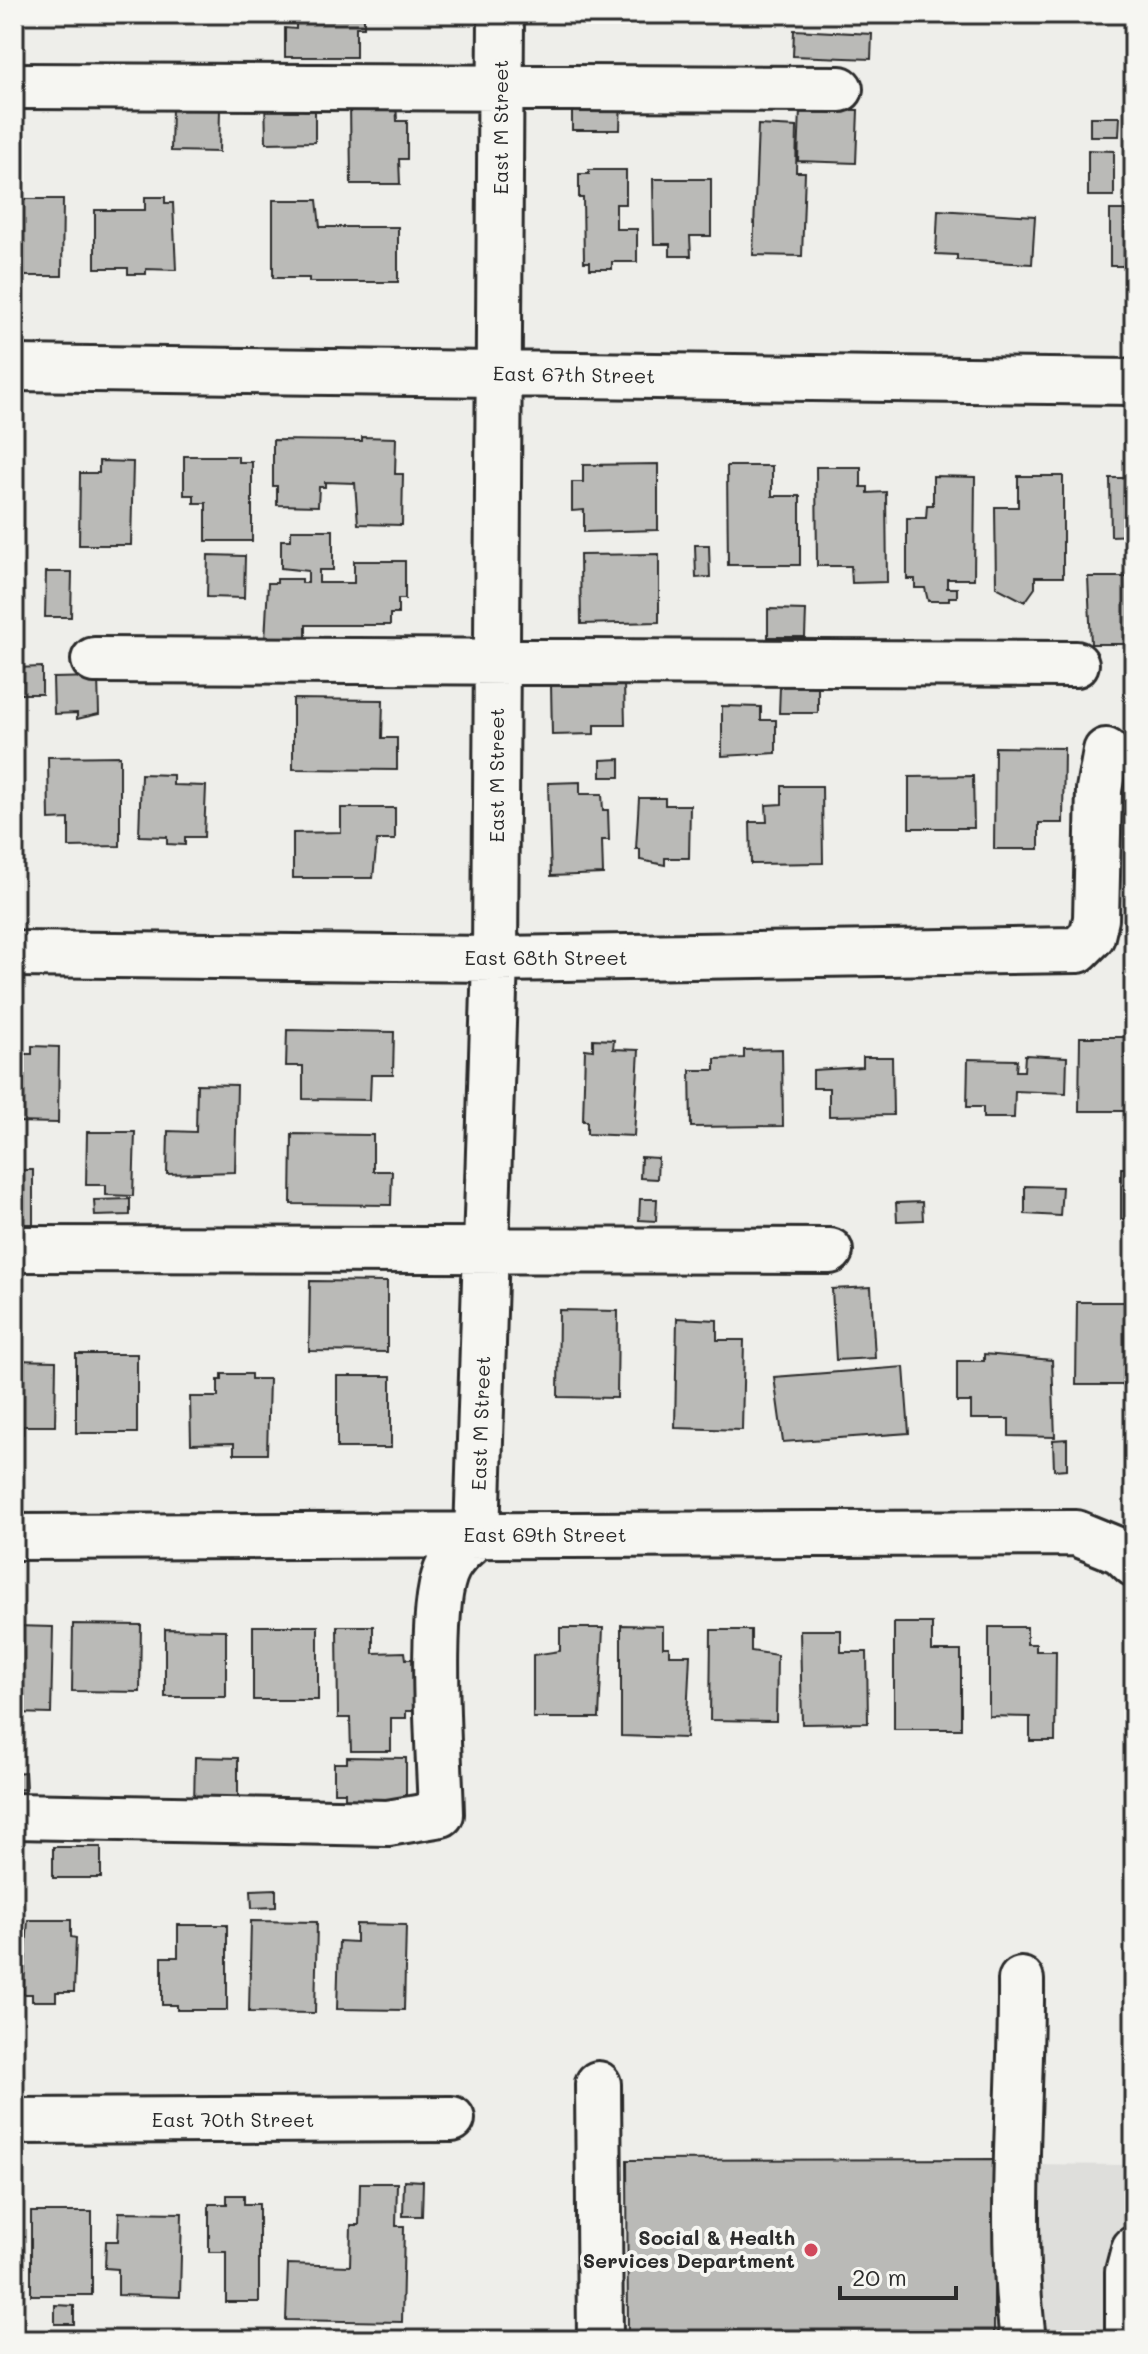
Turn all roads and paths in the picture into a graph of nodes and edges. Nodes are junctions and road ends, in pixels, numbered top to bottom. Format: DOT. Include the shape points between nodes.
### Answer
graph roads {
  1 [pos="501,14"];
  2 [pos="14,86"];
  3 [pos="501,87"];
  4 [pos="840,89"];
  5 [pos="14,368"];
  6 [pos="500,374"];
  7 [pos="1134,382"];
  8 [pos="94,660"];
  9 [pos="498,662"];
  10 [pos="1076,664"];
  11 [pos="1106,751"];
  12 [pos="14,954"];
  13 [pos="495,959"];
  14 [pos="14,1249"];
  15 [pos="486,1250"];
  16 [pos="830,1251"];
  17 [pos="477,1536"];
  18 [pos="14,1537"];
  19 [pos="1134,1564"];
  20 [pos="14,1816"];
  21 [pos="1021,1980"];
  22 [pos="598,2084"];
  23 [pos="452,2119"];
  24 [pos="14,2121"];
  25 [pos="1134,2249"];
  26 [pos="600,2340"];
  27 [pos="1023,2340"];
  28 [pos="1128,2340"];
  1 -- 3 [label="street, East M Street"];
  2 -- 3 [label="street"];
  3 -- 4 [label="street"];
  3 -- 6 [label="street, East M Street"];
  5 -- 6 [label="street, East 67th Street"];
  6 -- 7 [label="street, East 67th Street"];
  6 -- 9 [label="street, East M Street"];
  8 -- 9 [label="street"];
  9 -- 10 [label="street"];
  9 -- 13 [label="street, East M Street"];
  11 -- 13 [label="street, East 68th Street" via="1099,790 1096,919 1092,936 1078,950"];
  12 -- 13 [label="street, East 68th Street"];
  13 -- 15 [label="street, East M Street"];
  14 -- 15 [label="street"];
  15 -- 16 [label="street"];
  15 -- 17 [label="street, East M Street"];
  17 -- 18 [label="street, East 69th Street"];
  17 -- 19 [label="street, East 69th Street" via="1076,1533 1120,1551"];
  17 -- 20 [label="street" via="448,1567 442,1584 437,1632 441,1814 388,1823"];
  21 -- 27 [label="street" via="1017,2164"];
  22 -- 26 [label="street"];
  23 -- 24 [label="street, East 70th Street"];
  25 -- 28 [label="street" via="1128,2272"];
}
